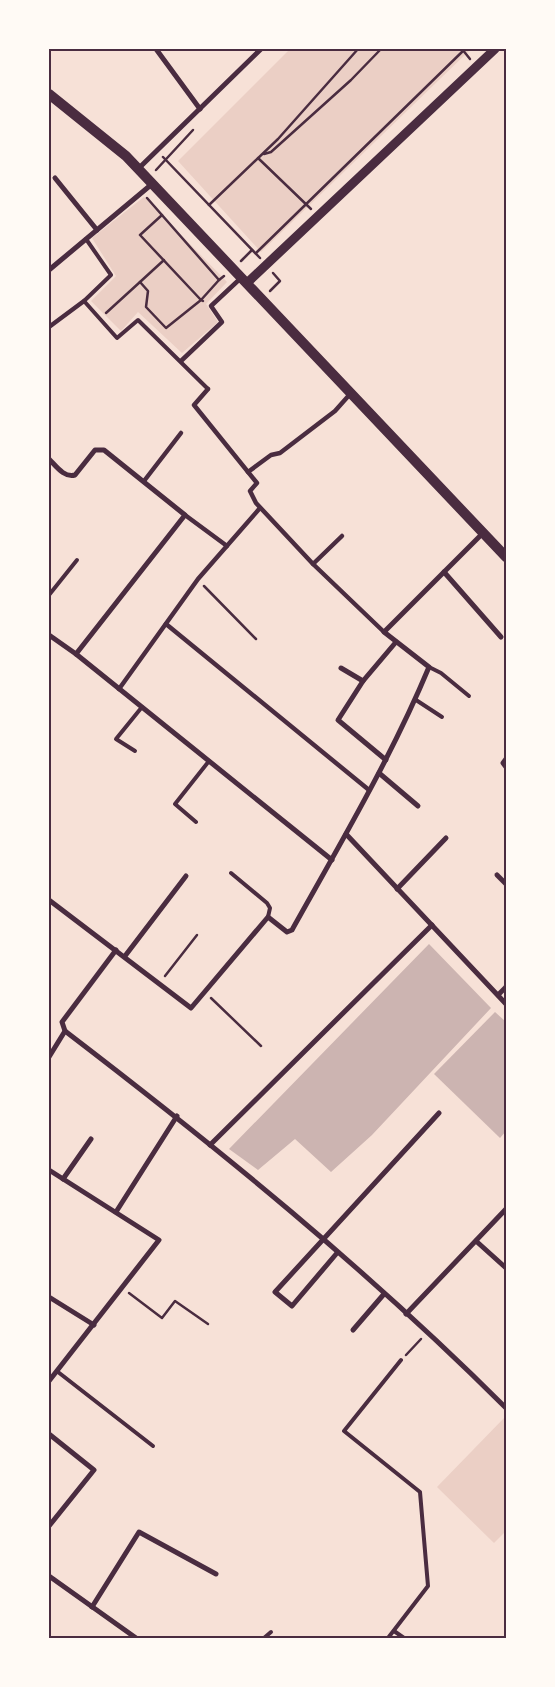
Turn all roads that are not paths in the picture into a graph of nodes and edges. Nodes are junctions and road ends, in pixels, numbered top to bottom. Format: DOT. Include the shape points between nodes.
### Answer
graph roads {
  1 [pos="156,49"];
  2 [pos="261,49"];
  3 [pos="495,49"];
  4 [pos="49,94"];
  5 [pos="200,109"];
  6 [pos="138,169"];
  7 [pos="55,178"];
  8 [pos="153,183"];
  9 [pos="97,230"];
  10 [pos="86,239"];
  11 [pos="49,270"];
  12 [pos="245,279"];
  13 [pos="84,301"];
  14 [pos="49,327"];
  15 [pos="181,361"];
  16 [pos="208,388"];
  17 [pos="352,392"];
  18 [pos="181,433"];
  19 [pos="49,459"];
  20 [pos="248,472"];
  21 [pos="144,481"];
  22 [pos="260,508"];
  23 [pos="185,515"];
  24 [pos="484,532"];
  25 [pos="342,536"];
  26 [pos="227,546"];
  27 [pos="506,557"];
  28 [pos="77,560"];
  29 [pos="313,564"];
  30 [pos="444,572"];
  31 [pos="49,595"];
  32 [pos="166,624"];
  33 [pos="384,632"];
  34 [pos="49,635"];
  35 [pos="501,637"];
  36 [pos="396,642"];
  37 [pos="76,654"];
  38 [pos="429,667"];
  39 [pos="341,668"];
  40 [pos="363,682"];
  41 [pos="119,689"];
  42 [pos="469,696"];
  43 [pos="416,700"];
  44 [pos="142,707"];
  45 [pos="442,717"];
  46 [pos="135,751"];
  47 [pos="506,758"];
  48 [pos="386,760"];
  49 [pos="209,761"];
  50 [pos="506,767"];
  51 [pos="379,773"];
  52 [pos="369,790"];
  53 [pos="418,806"];
  54 [pos="196,822"];
  55 [pos="346,834"];
  56 [pos="446,838"];
  57 [pos="332,860"];
  58 [pos="230,873"];
  59 [pos="497,875"];
  60 [pos="186,876"];
  61 [pos="506,884"];
  62 [pos="397,889"];
  63 [pos="49,900"];
  64 [pos="268,917"];
  65 [pos="432,925"];
  66 [pos="116,950"];
  67 [pos="125,956"];
  68 [pos="506,987"];
  69 [pos="498,995"];
  70 [pos="506,1004"];
  71 [pos="65,1031"];
  72 [pos="49,1057"];
  73 [pos="439,1113"];
  74 [pos="177,1116"];
  75 [pos="91,1139"];
  76 [pos="210,1145"];
  77 [pos="49,1170"];
  78 [pos="63,1179"];
  79 [pos="506,1209"];
  80 [pos="116,1212"];
  81 [pos="323,1239"];
  82 [pos="476,1241"];
  83 [pos="337,1253"];
  84 [pos="506,1268"];
  85 [pos="384,1294"];
  86 [pos="49,1297"];
  87 [pos="406,1314"];
  88 [pos="94,1325"];
  89 [pos="353,1330"];
  90 [pos="401,1360"];
  91 [pos="58,1372"];
  92 [pos="49,1381"];
  93 [pos="506,1408"];
  94 [pos="49,1434"];
  95 [pos="154,1446"];
  96 [pos="49,1526"];
  97 [pos="216,1574"];
  98 [pos="49,1576"];
  99 [pos="92,1606"];
  100 [pos="394,1631"];
  101 [pos="271,1632"];
  102 [pos="136,1638"];
  103 [pos="264,1638"];
  104 [pos="388,1638"];
  105 [pos="404,1638"];
  1 -- 5 [label="street"];
  2 -- 5 [label="street"];
  3 -- 12 [label="street" via="266,265"];
  4 -- 6 [label="main road"];
  5 -- 6 [label="street"];
  6 -- 8 [label="main road"];
  7 -- 9 [label="street"];
  8 -- 9 [label="street"];
  8 -- 12 [label="main road"];
  9 -- 10 [label="street"];
  10 -- 11 [label="street"];
  10 -- 13 [label="lane" via="111,275"];
  12 -- 15 [label="street" via="211,306 222,322"];
  12 -- 17 [label="main road"];
  13 -- 14 [label="street"];
  13 -- 15 [label="lane" via="117,338 138,320"];
  15 -- 16 [label="lane"];
  16 -- 20 [label="street" via="194,405"];
  17 -- 20 [label="street" via="335,411 280,453 271,455"];
  17 -- 24 [label="main road"];
  18 -- 21 [label="street"];
  19 -- 21 [label="street" via="66,476 71,476 95,450 104,450"];
  20 -- 22 [label="street" via="256,483 250,490"];
  21 -- 23 [label="street"];
  22 -- 26 [label="street"];
  22 -- 29 [label="street"];
  23 -- 26 [label="street"];
  23 -- 37 [label="street"];
  24 -- 27 [label="main road"];
  24 -- 30 [label="street"];
  25 -- 29 [label="street"];
  26 -- 32 [label="street" via="198,579"];
  28 -- 31 [label="lane"];
  29 -- 33 [label="street"];
  30 -- 33 [label="street"];
  30 -- 35 [label="street"];
  32 -- 41 [label="street"];
  32 -- 52 [label="street"];
  33 -- 36 [label="street"];
  34 -- 37 [label="street"];
  36 -- 38 [label="street"];
  36 -- 40 [label="street"];
  37 -- 41 [label="street"];
  38 -- 42 [label="lane"];
  38 -- 43 [label="street"];
  39 -- 40 [label="street"];
  40 -- 48 [label="street" via="339,717 339,722"];
  41 -- 44 [label="street"];
  43 -- 45 [label="lane"];
  43 -- 48 [label="street"];
  44 -- 46 [label="lane" via="116,739"];
  44 -- 49 [label="street"];
  47 -- 50 [label="street" via="503,763"];
  48 -- 51 [label="street"];
  49 -- 54 [label="lane" via="175,804"];
  49 -- 57 [label="street"];
  51 -- 52 [label="street"];
  51 -- 53 [label="street"];
  52 -- 55 [label="street"];
  55 -- 57 [label="street"];
  55 -- 62 [label="street"];
  56 -- 62 [label="street"];
  57 -- 64 [label="street" via="292,930 287,932"];
  58 -- 64 [label="lane" via="267,903 270,908"];
  59 -- 61 [label="street"];
  60 -- 67 [label="street"];
  62 -- 65 [label="street"];
  63 -- 66 [label="street"];
  64 -- 67 [label="street" via="191,1008"];
  65 -- 69 [label="street"];
  65 -- 76 [label="street"];
  66 -- 67 [label="street"];
  66 -- 71 [label="street" via="62,1022"];
  68 -- 69 [label="street"];
  69 -- 70 [label="street"];
  71 -- 72 [label="street"];
  71 -- 74 [label="street"];
  73 -- 81 [label="street"];
  74 -- 76 [label="street"];
  74 -- 80 [label="street"];
  75 -- 78 [label="street"];
  76 -- 81 [label="street"];
  77 -- 78 [label="street"];
  78 -- 80 [label="street"];
  79 -- 82 [label="street"];
  80 -- 88 [label="street" via="159,1240"];
  81 -- 83 [label="street"];
  81 -- 83 [label="street" via="275,1292 292,1306"];
  82 -- 84 [label="street"];
  82 -- 87 [label="street"];
  83 -- 85 [label="street"];
  85 -- 87 [label="street"];
  85 -- 89 [label="street"];
  86 -- 88 [label="street"];
  87 -- 93 [label="street"];
  88 -- 91 [label="street"];
  90 -- 100 [label="lane" via="344,1431 420,1492 428,1586"];
  91 -- 92 [label="street"];
  91 -- 95 [label="lane"];
  94 -- 96 [label="street" via="94,1470"];
  97 -- 99 [label="street" via="138,1532"];
  98 -- 99 [label="street"];
  99 -- 102 [label="street"];
  100 -- 104 [label="lane"];
  100 -- 105 [label="lane"];
  101 -- 103 [label="lane"];
}
